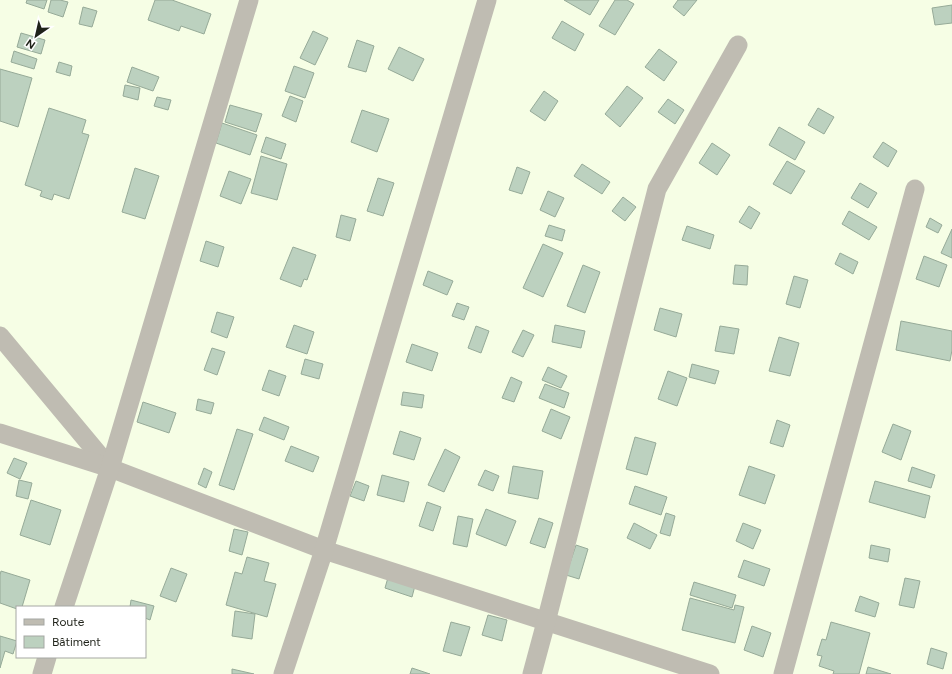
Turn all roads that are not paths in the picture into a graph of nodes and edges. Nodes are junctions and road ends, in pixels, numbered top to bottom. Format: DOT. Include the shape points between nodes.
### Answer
graph roads {
  1 [pos="249,0"];
  2 [pos="487,0"];
  3 [pos="738,45"];
  4 [pos="915,189"];
  5 [pos="0,336"];
  6 [pos="0,433"];
  7 [pos="110,468"];
  8 [pos="324,550"];
  9 [pos="64,606"];
  10 [pos="546,622"];
  11 [pos="47,658"];
  12 [pos="42,674"];
  13 [pos="283,674"];
  14 [pos="532,674"];
  15 [pos="710,674"];
  16 [pos="783,674"];
  1 -- 7 [label="street"];
  2 -- 8 [label="street"];
  3 -- 10 [label="street" via="657,189"];
  4 -- 16 [label="street"];
  5 -- 7 [label="street"];
  6 -- 7 [label="street"];
  7 -- 8 [label="street"];
  7 -- 9 [label="street"];
  8 -- 10 [label="street"];
  8 -- 13 [label="street"];
  10 -- 14 [label="street"];
  10 -- 15 [label="street"];
  11 -- 12 [label="street"];
}
